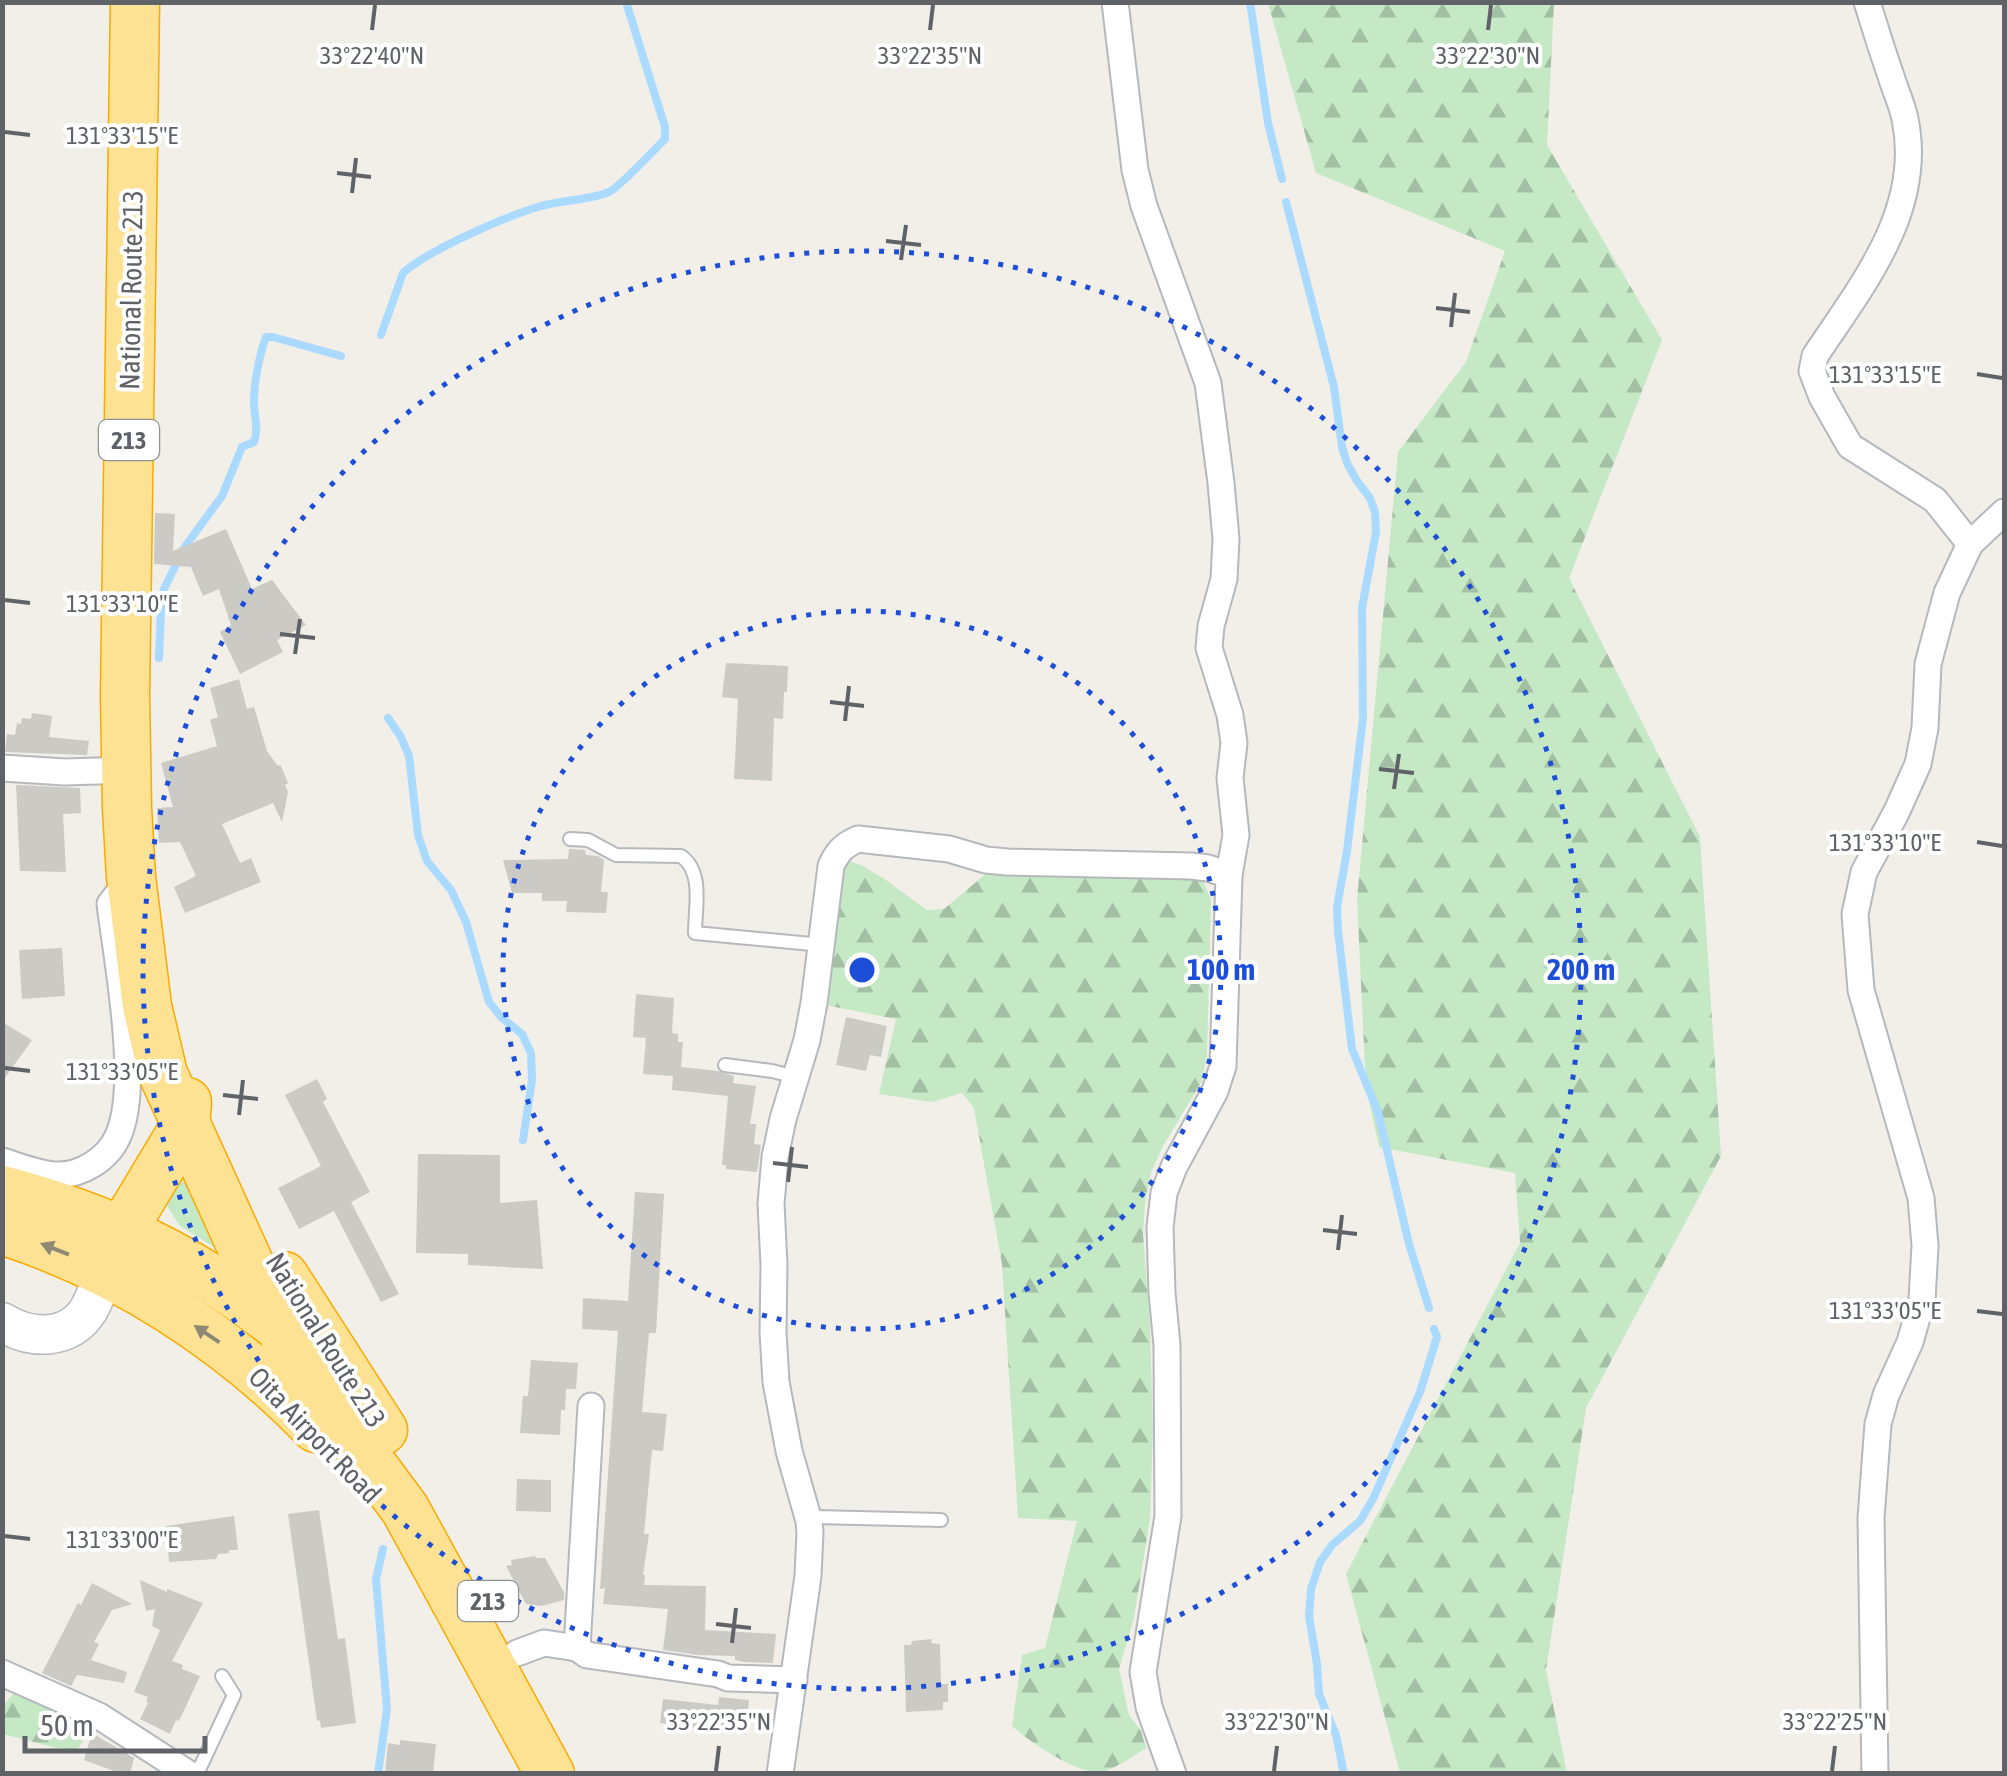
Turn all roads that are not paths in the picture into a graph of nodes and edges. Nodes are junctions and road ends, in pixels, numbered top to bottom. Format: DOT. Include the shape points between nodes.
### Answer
graph roads {
  1 [pos="135,2"];
  2 [pos="1115,2"];
  3 [pos="1868,2"];
  4 [pos="2004,512"];
  5 [pos="1970,544"];
  6 [pos="2,768"];
  7 [pos="128,770"];
  8 [pos="570,839"];
  9 [pos="1229,874"];
  10 [pos="131,877"];
  11 [pos="822,945"];
  12 [pos="165,1005"];
  13 [pos="725,1065"];
  14 [pos="163,1074"];
  15 [pos="796,1078"];
  16 [pos="186,1126"];
  17 [pos="2,1161"];
  18 [pos="2,1190"];
  19 [pos="2,1230"];
  20 [pos="114,1251"];
  21 [pos="2,1322"];
  22 [pos="278,1325"];
  23 [pos="591,1406"];
  24 [pos="385,1432"];
  25 [pos="941,1520"];
  26 [pos="809,1521"];
  27 [pos="496,1645"];
  28 [pos="577,1648"];
  29 [pos="2,1673"];
  30 [pos="222,1676"];
  31 [pos="794,1680"];
  32 [pos="189,1774"];
  33 [pos="197,1774"];
  34 [pos="550,1774"];
  35 [pos="585,1774"];
  36 [pos="780,1774"];
  37 [pos="1173,1774"];
  38 [pos="1875,1774"];
  1 -- 7 [label="highway, National Route 213 / 213"];
  2 -- 9 [label="street" via="1135,170 1208,383 1213,416 1226,539 1209,648 1234,744 1236,835"];
  3 -- 5 [label="street" via="1905,116 1908,170 1889,238 1812,370 1850,446 1935,500"];
  4 -- 5 [label="street"];
  5 -- 38 [label="street" via="1947,593 1928,664 1918,764 1864,872 1854,914 1861,990 1921,1198 1924,1246 1922,1300 1878,1424 1871,1518"];
  6 -- 7 [label="street"];
  7 -- 10 [label="highway, National Route 213 / 213"];
  8 -- 11 [label="lane" via="616,854 681,856 695,872 695,932"];
  9 -- 11 [label="street" via="1191,866 986,860 949,848 858,839 831,866"];
  9 -- 37 [label="street" via="1223,1066 1174,1167 1160,1227 1168,1516 1143,1672"];
  10 -- 12 [label="highway, National Route 213 / 213"];
  10 -- 14 [label="highway, National Route 213 / 213"];
  10 -- 17 [label="street" via="110,904 127,1062 119,1134 110,1150 76,1172 56,1175"];
  11 -- 15 [label="street"];
  12 -- 16 [label="highway" via="168,1056 188,1105"];
  12 -- 24 [label="highway, National Route 213 / 213" via="180,1055 266,1244"];
  13 -- 15 [label="lane"];
  14 -- 16 [label="highway, National Route 213 / 213"];
  14 -- 20 [label="highway" via="164,1110"];
  15 -- 26 [label="street" via="772,1180 772,1332 781,1415"];
  16 -- 20 [label="highway"];
  16 -- 22 [label="highway, National Route 213 / 213"];
  18 -- 20 [label="highway, Oita Airport Road / 213" via="68,1209"];
  20 -- 19 [label="highway, Oita Airport Road / 213, one-way" via="60,1250"];
  20 -- 21 [label="street" via="88,1312 69,1329 36,1335"];
  20 -- 22 [label="highway, Oita Airport Road / 213" via="158,1246"];
  27 -- 20 [label="highway, Oita Airport Road / 213, one-way" via="383,1504 284,1395 166,1306"];
  22 -- 24 [label="highway, Oita Airport Road / 213"];
  22 -- 27 [label="highway, National Route 213 / 213" via="312,1386 384,1478"];
  23 -- 28 [label="street"];
  24 -- 27 [label="highway, National Route 213 / 213" via="443,1519"];
  25 -- 26 [label="lane"];
  26 -- 31 [label="street"];
  27 -- 28 [label="street"];
  27 -- 34 [label="highway, National Route 213 / 213"];
  27 -- 35 [label="highway, National Route 213 / 213"];
  28 -- 31 [label="street" via="728,1678"];
  29 -- 32 [label="street" via="99,1716"];
  30 -- 33 [label="lane" via="234,1695"];
  31 -- 36 [label="street"];
}
